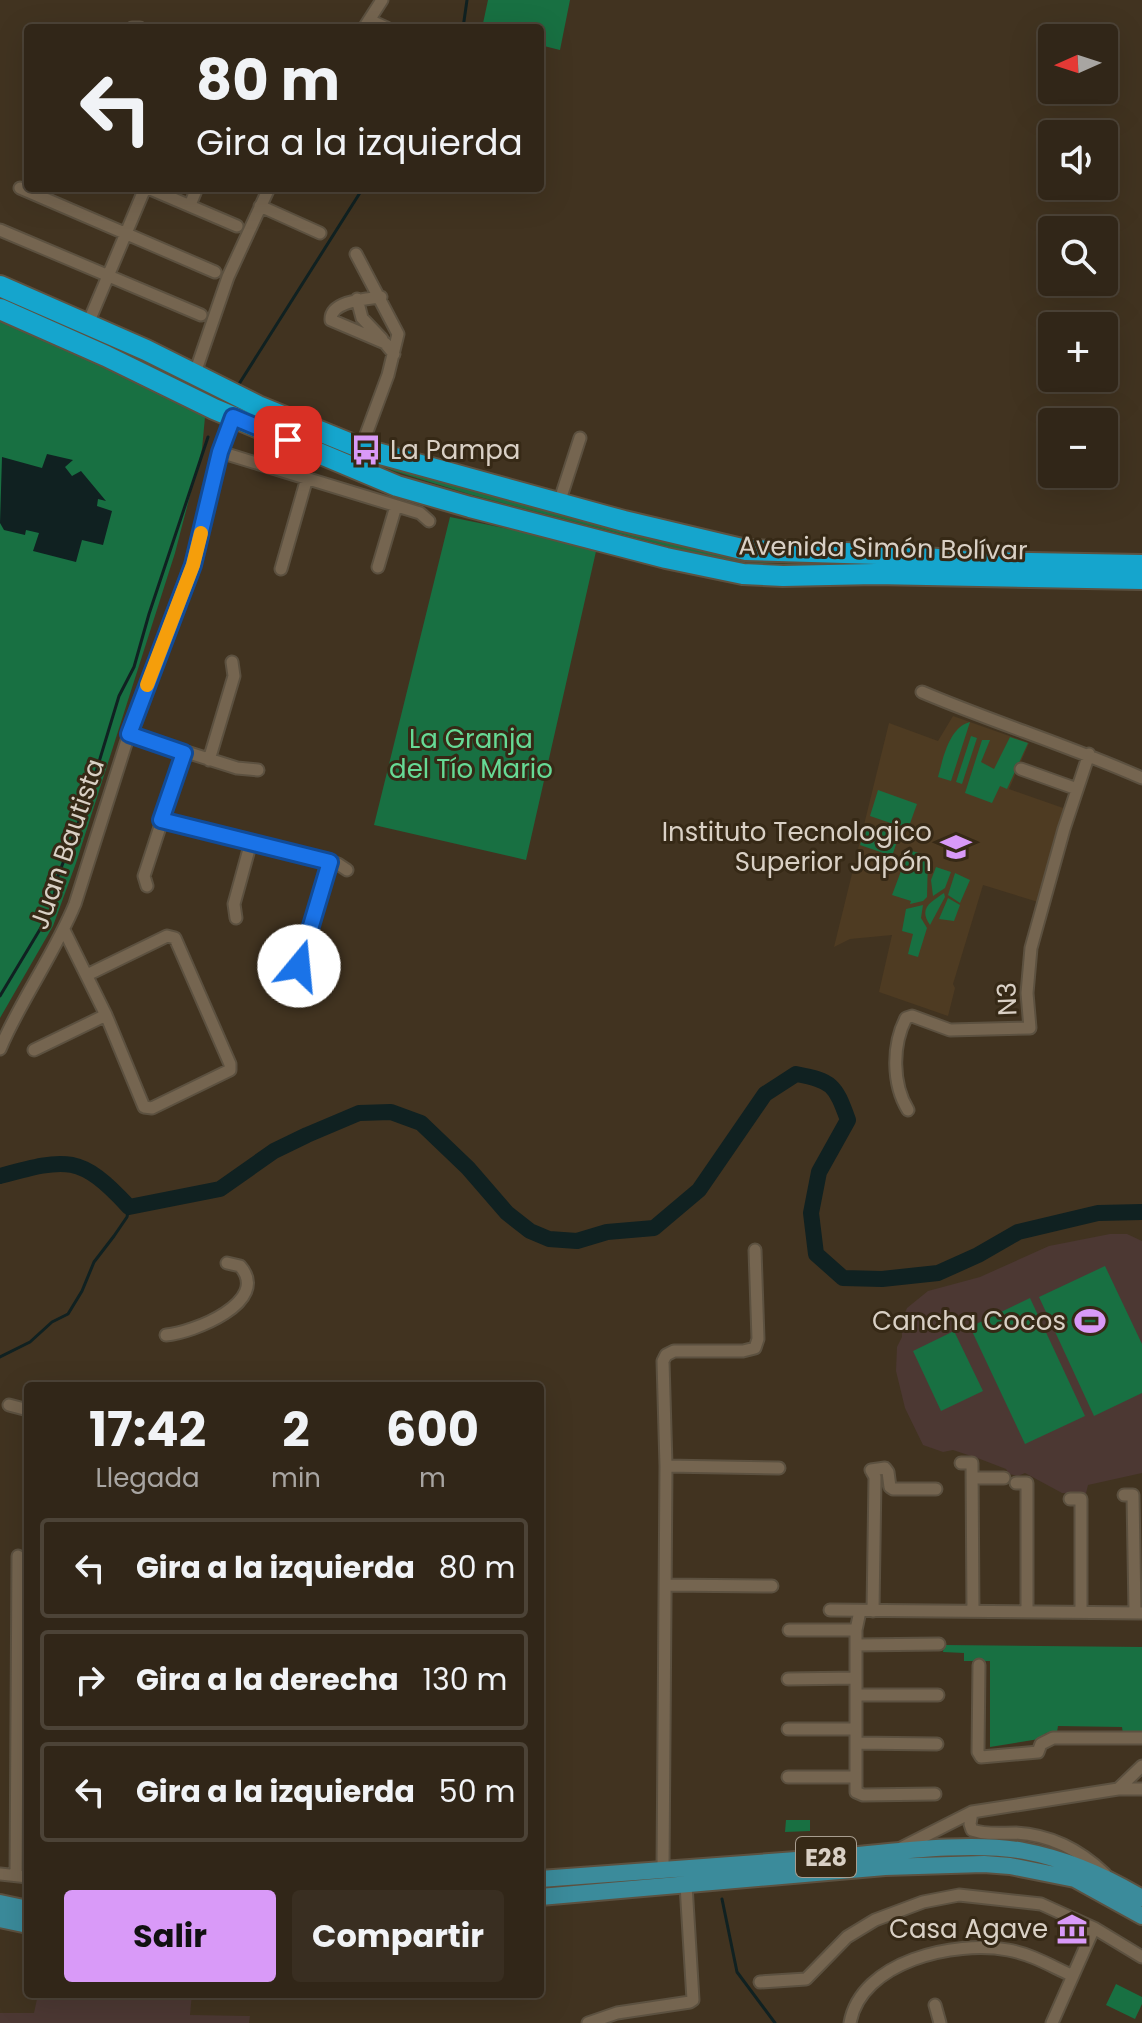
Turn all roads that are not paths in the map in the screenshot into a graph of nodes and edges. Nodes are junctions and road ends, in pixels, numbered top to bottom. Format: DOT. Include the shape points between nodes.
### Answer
graph roads {
  1 [pos="382,0"];
  2 [pos="367,24"];
  3 [pos="20,188"];
  4 [pos="24,190"];
  5 [pos="29,192"];
  6 [pos="145,192"];
  7 [pos="157,192"];
  8 [pos="195,192"];
  9 [pos="267,192"];
  10 [pos="190,205"];
  11 [pos="260,206"];
  12 [pos="237,226"];
  13 [pos="0,230"];
  14 [pos="320,233"];
  15 [pos="125,234"];
  16 [pos="356,254"];
  17 [pos="215,272"];
  18 [pos="108,274"];
  19 [pos="0,286"];
  20 [pos="381,297"];
  21 [pos="357,299"];
  22 [pos="0,309"];
  23 [pos="201,315"];
  24 [pos="87,326"];
  25 [pos="385,343"];
  26 [pos="394,354"];
  27 [pos="195,373"];
  28 [pos="233,417"];
  29 [pos="580,438"];
  30 [pos="361,448"];
  31 [pos="220,452"];
  32 [pos="307,478"];
  33 [pos="559,503"];
  34 [pos="396,506"];
  35 [pos="429,521"];
  36 [pos="1142,565"];
  37 [pos="378,567"];
  38 [pos="281,569"];
  39 [pos="1142,579"];
  40 [pos="232,662"];
  41 [pos="922,692"];
  42 [pos="129,734"];
  43 [pos="184,753"];
  44 [pos="1089,754"];
  45 [pos="209,760"];
  46 [pos="1021,769"];
  47 [pos="258,770"];
  48 [pos="1142,778"];
  49 [pos="1077,789"];
  50 [pos="161,820"];
  51 [pos="251,842"];
  52 [pos="330,862"];
  53 [pos="347,870"];
  54 [pos="147,886"];
  55 [pos="236,918"];
  56 [pos="64,930"];
  57 [pos="87,975"];
  58 [pos="309,998"];
  59 [pos="106,1015"];
  60 [pos="0,1049"];
  61 [pos="34,1050"];
  62 [pos="908,1110"];
  63 [pos="755,1250"];
  64 [pos="227,1263"];
  65 [pos="166,1335"];
  66 [pos="9,1405"];
  67 [pos="24,1409"];
  68 [pos="961,1463"];
  69 [pos="666,1466"];
  70 [pos="779,1468"];
  71 [pos="972,1478"];
  72 [pos="1004,1478"];
  73 [pos="1016,1483"];
  74 [pos="936,1489"];
  75 [pos="1124,1495"];
  76 [pos="1070,1499"];
  77 [pos="1138,1510"];
  78 [pos="18,1556"];
  79 [pos="666,1585"];
  80 [pos="772,1586"];
  81 [pos="830,1610"];
  82 [pos="867,1611"];
  83 [pos="973,1611"];
  84 [pos="1027,1611"];
  85 [pos="1081,1611"];
  86 [pos="1138,1612"];
  87 [pos="789,1630"];
  88 [pos="856,1630"];
  89 [pos="939,1644"];
  90 [pos="856,1645"];
  91 [pos="979,1665"];
  92 [pos="856,1678"];
  93 [pos="788,1679"];
  94 [pos="857,1695"];
  95 [pos="938,1695"];
  96 [pos="788,1729"];
  97 [pos="856,1729"];
  98 [pos="1142,1738"];
  99 [pos="856,1743"];
  100 [pos="937,1744"];
  101 [pos="1142,1766"];
  102 [pos="788,1777"];
  103 [pos="855,1777"];
  104 [pos="1118,1789"];
  105 [pos="1142,1789"];
  106 [pos="935,1794"];
  107 [pos="972,1812"];
  108 [pos="893,1852"];
  109 [pos="663,1869"];
  110 [pos="738,1872"];
  111 [pos="0,1874"];
  112 [pos="22,1876"];
  113 [pos="1108,1878"];
  114 [pos="544,1879"];
  115 [pos="686,1885"];
  116 [pos="544,1897"];
  117 [pos="1142,1898"];
  118 [pos="0,1903"];
  119 [pos="24,1908"];
  120 [pos="1142,1916"];
  121 [pos="0,1919"];
  122 [pos="24,1924"];
  123 [pos="1094,1928"];
  124 [pos="1142,1957"];
  125 [pos="1071,1975"];
  126 [pos="760,1982"];
  127 [pos="935,2005"];
  128 [pos="588,2023"];
  129 [pos="850,2023"];
  130 [pos="940,2023"];
  131 [pos="1052,2023"];
  1 -- 2 [label="street"];
  3 -- 4 [label="street"];
  5 -- 15 [label="street"];
  6 -- 15 [label="street"];
  7 -- 10 [label="street"];
  8 -- 10 [label="street"];
  9 -- 11 [label="street"];
  10 -- 12 [label="street"];
  11 -- 14 [label="street"];
  11 -- 27 [label="street" via="228,277"];
  13 -- 18 [label="street"];
  15 -- 17 [label="street"];
  15 -- 18 [label="street"];
  16 -- 20 [label="street"];
  18 -- 23 [label="street"];
  18 -- 24 [label="street"];
  19 -- 24 [label="highway, Avenida Simón Bolívar"];
  20 -- 21 [label="street"];
  20 -- 26 [label="street" via="398,334"];
  21 -- 25 [label="street" via="362,318"];
  21 -- 25 [label="street" via="332,311 331,320"];
  22 -- 28 [label="highway, Avenida Simón Bolívar"];
  24 -- 27 [label="highway, Avenida Simón Bolívar"];
  25 -- 26 [label="street"];
  26 -- 30 [label="street"];
  27 -- 30 [label="highway, Avenida Simón Bolívar" via="258,406"];
  28 -- 31 [label="street, Juan Bautista"];
  28 -- 39 [label="highway, Avenida Simón Bolívar" via="397,486 743,574"];
  29 -- 33 [label="street"];
  30 -- 33 [label="highway, Avenida Simón Bolívar"];
  31 -- 32 [label="street"];
  31 -- 42 [label="street, Juan Bautista" via="193,565"];
  32 -- 34 [label="street"];
  32 -- 38 [label="street"];
  33 -- 36 [label="highway, Avenida Simón Bolívar" via="746,550"];
  34 -- 35 [label="street"];
  34 -- 37 [label="street"];
  40 -- 45 [label="street" via="234,676"];
  41 -- 44 [label="street"];
  42 -- 43 [label="street"];
  42 -- 56 [label="street, Juan Bautista"];
  43 -- 45 [label="street"];
  43 -- 50 [label="street"];
  44 -- 48 [label="street"];
  44 -- 49 [label="street, N3"];
  45 -- 47 [label="street"];
  46 -- 49 [label="street"];
  49 -- 62 [label="street, N3" via="1031,948 1030,1028 950,1030 906,1018 895,1067"];
  50 -- 51 [label="street"];
  50 -- 54 [label="street" via="144,876"];
  51 -- 52 [label="street"];
  51 -- 55 [label="street" via="234,904"];
  52 -- 53 [label="street"];
  52 -- 58 [label="street" via="291,992"];
  56 -- 57 [label="street"];
  56 -- 60 [label="street, Juan Bautista"];
  57 -- 59 [label="street"];
  57 -- 59 [label="street" via="167,936 175,938 230,1070 152,1108 144,1107"];
  59 -- 61 [label="street"];
  63 -- 69 [label="street" via="755,1348 674,1351 663,1361"];
  64 -- 65 [label="street" via="245,1272 246,1288 238,1303 199,1327"];
  66 -- 67 [label="street"];
  68 -- 71 [label="street" via="972,1463"];
  69 -- 70 [label="street"];
  69 -- 79 [label="street"];
  71 -- 72 [label="street"];
  71 -- 83 [label="street"];
  73 -- 84 [label="street" via="1027,1483"];
  74 -- 82 [label="street" via="893,1489 885,1468 871,1470 874,1582"];
  75 -- 77 [label="street" via="1133,1495"];
  76 -- 85 [label="street" via="1081,1499"];
  77 -- 86 [label="street"];
  78 -- 112 [label="street"];
  79 -- 80 [label="street"];
  79 -- 109 [label="street"];
  81 -- 82 [label="street"];
  82 -- 83 [label="street"];
  82 -- 88 [label="street"];
  83 -- 84 [label="street"];
  84 -- 85 [label="street"];
  85 -- 86 [label="street"];
  87 -- 88 [label="street"];
  88 -- 90 [label="street"];
  89 -- 90 [label="street"];
  90 -- 92 [label="street"];
  91 -- 98 [label="street" via="981,1757 1038,1752 1053,1738"];
  92 -- 93 [label="street"];
  92 -- 94 [label="street"];
  94 -- 95 [label="street"];
  94 -- 97 [label="street"];
  96 -- 97 [label="street"];
  97 -- 99 [label="street"];
  99 -- 100 [label="street"];
  99 -- 103 [label="street"];
  101 -- 104 [label="street"];
  102 -- 103 [label="street"];
  103 -- 106 [label="street" via="859,1795"];
  104 -- 105 [label="street"];
  104 -- 107 [label="street"];
  107 -- 108 [label="street"];
  107 -- 113 [label="street" via="972,1830 1055,1841 1087,1856"];
  108 -- 110 [label="main road, E28"];
  108 -- 113 [label="main road, E28" via="1023,1850"];
  109 -- 110 [label="main road, E28"];
  109 -- 114 [label="main road, E28"];
  110 -- 115 [label="main road, E28"];
  110 -- 120 [label="main road, E28" via="1010,1866 1075,1879"];
  111 -- 112 [label="street"];
  113 -- 117 [label="main road, E28"];
  115 -- 116 [label="main road, E28"];
  115 -- 128 [label="street" via="693,2000"];
  118 -- 119 [label="main road"];
  121 -- 122 [label="main road"];
  123 -- 124 [label="street"];
  123 -- 125 [label="street"];
  123 -- 126 [label="street" via="1041,1904 941,1897 856,1931 806,1979"];
  125 -- 129 [label="street" via="1008,1950 941,1951 879,1977 855,2005"];
  125 -- 131 [label="street"];
  127 -- 130 [label="street"];
}
